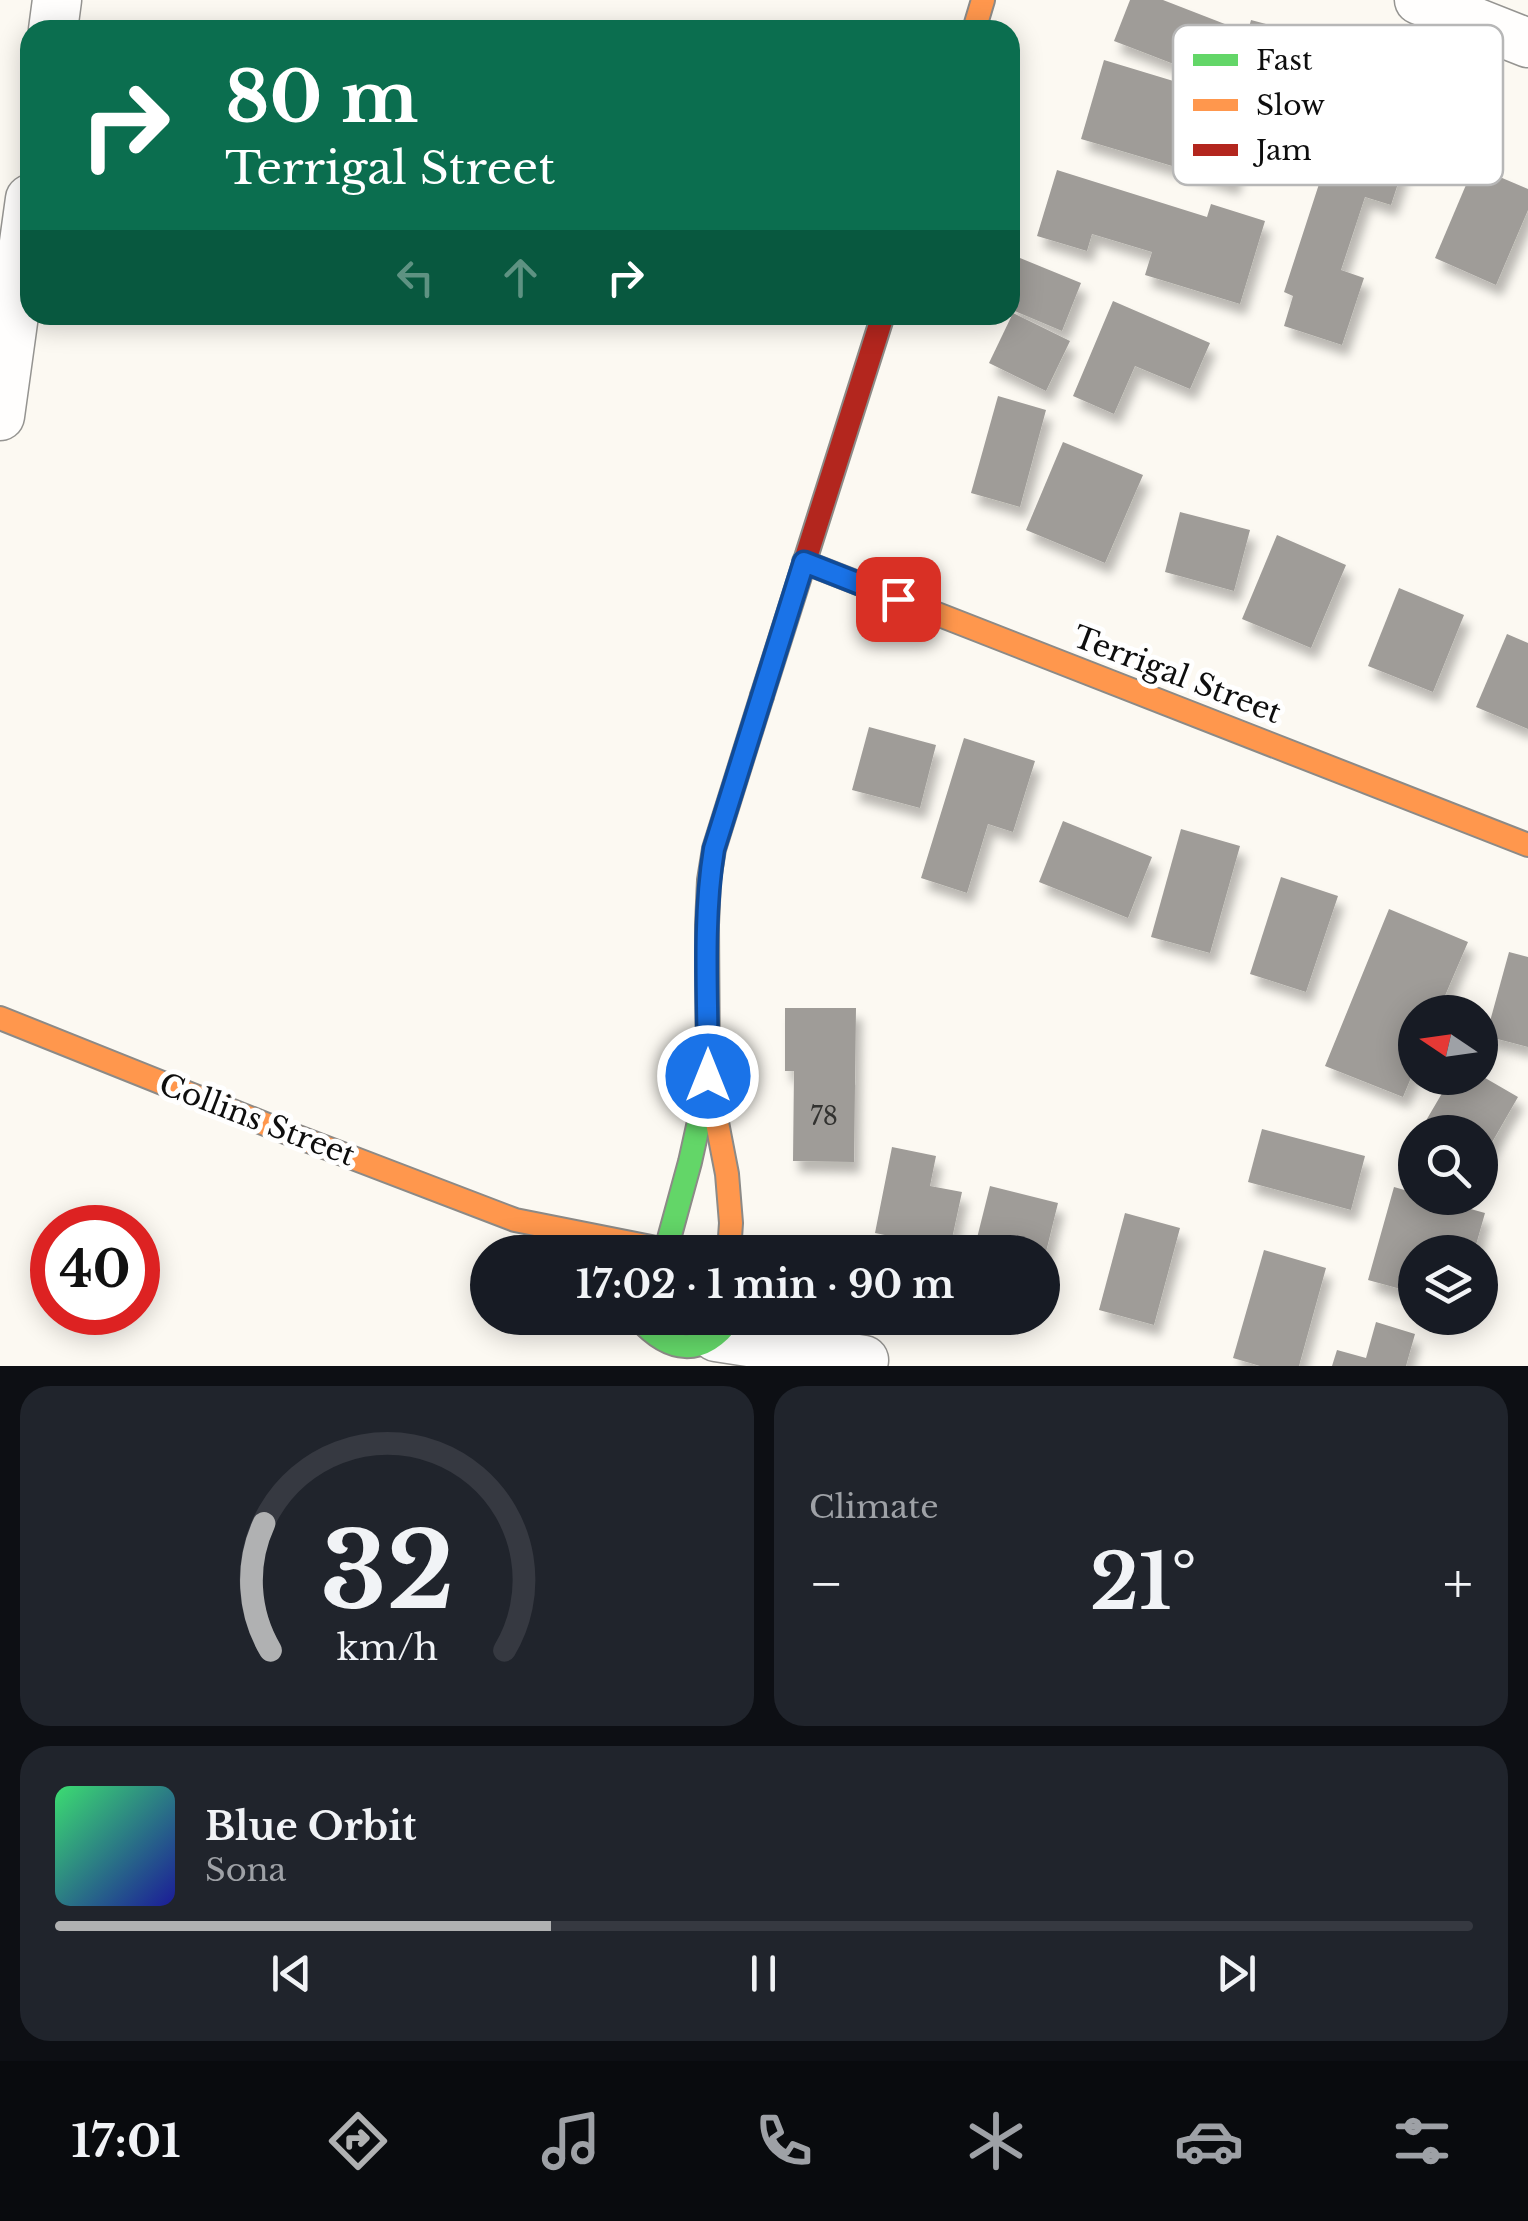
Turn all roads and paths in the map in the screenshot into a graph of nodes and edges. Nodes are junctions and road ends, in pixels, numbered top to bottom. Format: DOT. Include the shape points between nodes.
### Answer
graph roads {
  1 [pos="1418,0"];
  2 [pos="1482,25"];
  3 [pos="1503,33"];
  4 [pos="1528,43"];
  5 [pos="20,271"];
  6 [pos="880,325"];
  7 [pos="0,416"];
  8 [pos="804,562"];
  9 [pos="1528,845"];
  10 [pos="0,1018"];
  11 [pos="708,1076"];
  12 [pos="514,1220"];
  13 [pos="536,1235"];
  14 [pos="603,1235"];
  15 [pos="682,1235"];
  16 [pos="730,1235"];
  17 [pos="638,1335"];
  18 [pos="652,1335"];
  19 [pos="824,1335"];
  20 [pos="715,1340"];
  21 [pos="638,1350"];
  22 [pos="871,1363"];
  1 -- 2 [label="street"];
  3 -- 4 [label="street"];
  5 -- 7 [label="street"];
  6 -- 8 [label="street"];
  8 -- 9 [label="street, Terrigal Street"];
  8 -- 11 [label="street" via="714,849"];
  10 -- 12 [label="street, Collins Street"];
  11 -- 15 [label="street"];
  11 -- 16 [label="street" via="727,1174"];
  12 -- 13 [label="street, Collins Street"];
  12 -- 14 [label="street, Collins Street"];
  17 -- 21 [label="street"];
  18 -- 20 [label="street" via="680,1346"];
  19 -- 22 [label="street"];
  20 -- 22 [label="street"];
}
